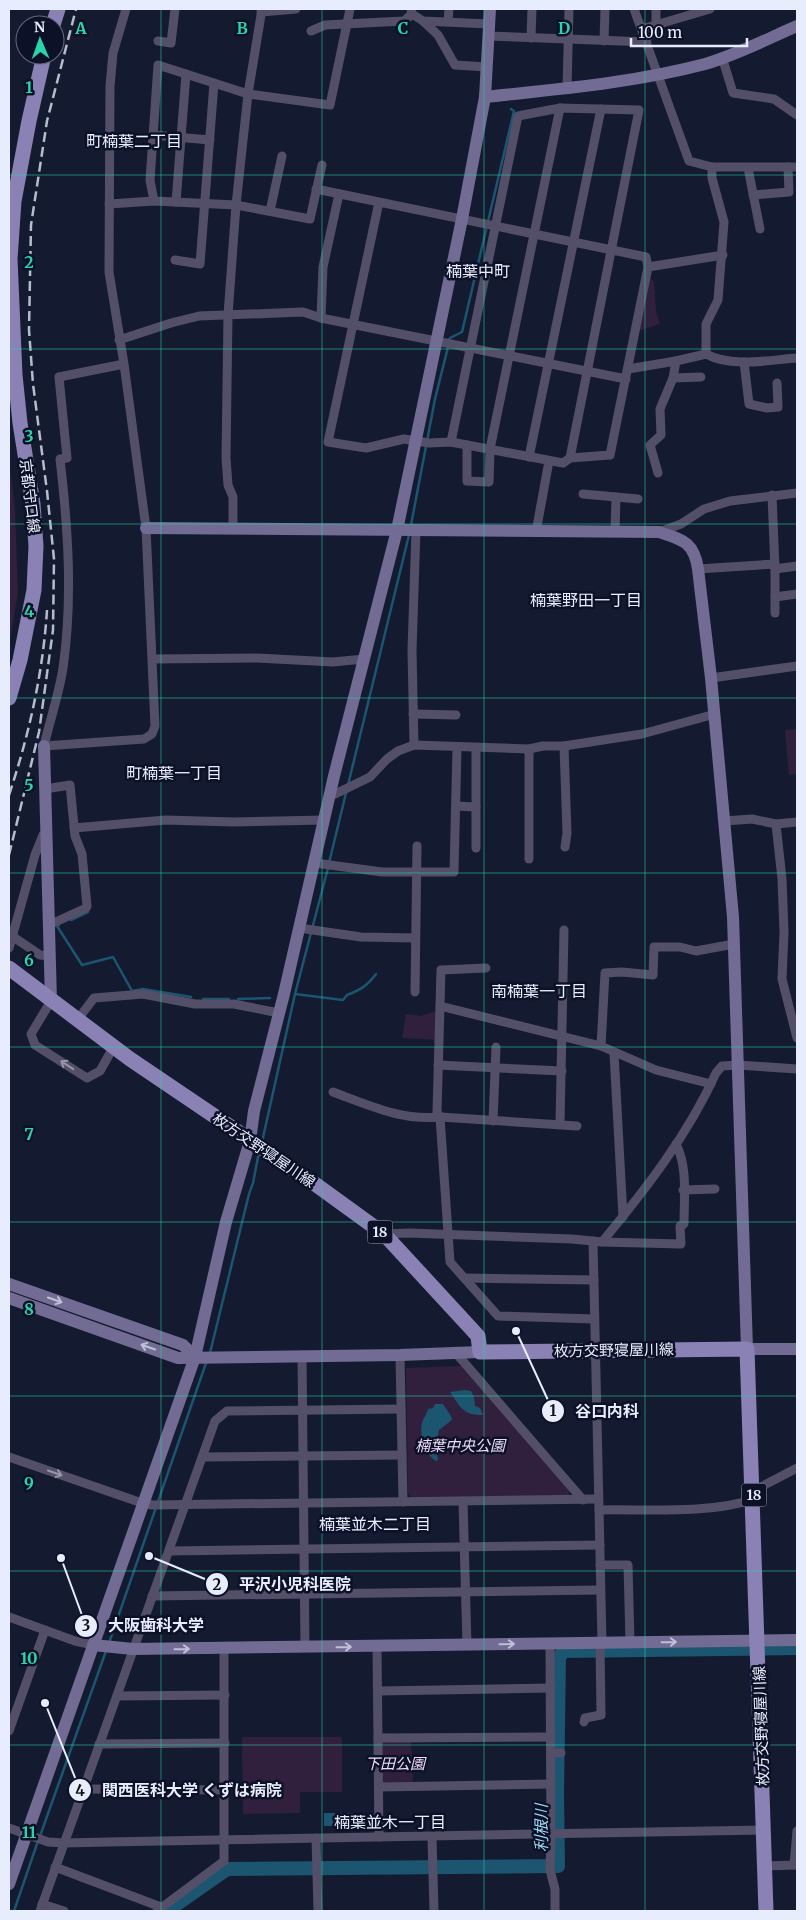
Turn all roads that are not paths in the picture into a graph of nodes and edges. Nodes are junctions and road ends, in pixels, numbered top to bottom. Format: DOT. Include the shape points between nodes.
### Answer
graph roads {
  1 [pos="126,9"];
  2 [pos="175,9"];
  3 [pos="296,9"];
  4 [pos="350,9"];
  5 [pos="449,9"];
  6 [pos="490,9"];
  7 [pos="532,9"];
  8 [pos="569,9"];
  9 [pos="605,9"];
  10 [pos="634,9"];
  11 [pos="656,9"];
  12 [pos="710,9"];
  13 [pos="261,10"];
  14 [pos="412,11"];
  15 [pos="687,12"];
  16 [pos="423,21"];
  17 [pos="448,21"];
  18 [pos="348,24"];
  19 [pos="656,25"];
  20 [pos="797,26"];
  21 [pos="642,29"];
  22 [pos="489,30"];
  23 [pos="311,31"];
  24 [pos="531,38"];
  25 [pos="568,40"];
  26 [pos="158,41"];
  27 [pos="604,41"];
  28 [pos="647,42"];
  29 [pos="722,57"];
  30 [pos="42,65"];
  31 [pos="487,67"];
  32 [pos="186,74"];
  33 [pos="658,75"];
  34 [pos="214,83"];
  35 [pos="566,88"];
  36 [pos="248,94"];
  37 [pos="485,97"];
  38 [pos="560,108"];
  39 [pos="601,109"];
  40 [pos="797,115"];
  41 [pos="153,135"];
  42 [pos="181,138"];
  43 [pos="210,140"];
  44 [pos="282,156"];
  45 [pos="322,164"];
  46 [pos="793,167"];
  47 [pos="712,168"];
  48 [pos="748,168"];
  49 [pos="316,189"];
  50 [pos="338,194"];
  51 [pos="753,195"];
  52 [pos="154,201"];
  53 [pos="176,202"];
  54 [pos="378,202"];
  55 [pos="204,203"];
  56 [pos="109,204"];
  57 [pos="236,205"];
  58 [pos="270,211"];
  59 [pos="462,219"];
  60 [pos="495,226"];
  61 [pos="760,229"];
  62 [pos="534,234"];
  63 [pos="573,242"];
  64 [pos="612,250"];
  65 [pos="723,255"];
  66 [pos="181,258"];
  67 [pos="648,267"];
  68 [pos="228,315"];
  69 [pos="321,318"];
  70 [pos="352,324"];
  71 [pos="119,340"];
  72 [pos="436,341"];
  73 [pos="470,348"];
  74 [pos="706,354"];
  75 [pos="509,356"];
  76 [pos="797,358"];
  77 [pos="676,361"];
  78 [pos="744,362"];
  79 [pos="124,364"];
  80 [pos="548,364"];
  81 [pos="628,369"];
  82 [pos="587,371"];
  83 [pos="701,377"];
  84 [pos="673,378"];
  85 [pos="626,379"];
  86 [pos="778,383"];
  87 [pos="415,440"];
  88 [pos="451,442"];
  89 [pos="467,445"];
  90 [pos="490,449"];
  91 [pos="529,457"];
  92 [pos="570,458"];
  93 [pos="549,461"];
  94 [pos="658,473"];
  95 [pos="797,493"];
  96 [pos="583,494"];
  97 [pos="772,495"];
  98 [pos="616,497"];
  99 [pos="638,499"];
  100 [pos="146,528"];
  101 [pos="233,528"];
  102 [pos="397,530"];
  103 [pos="416,530"];
  104 [pos="536,532"];
  105 [pos="615,532"];
  106 [pos="659,532"];
  107 [pos="775,566"];
  108 [pos="797,566"];
  109 [pos="698,569"];
  110 [pos="797,594"];
  111 [pos="775,597"];
  112 [pos="775,613"];
  113 [pos="152,659"];
  114 [pos="364,659"];
  115 [pos="797,666"];
  116 [pos="711,678"];
  117 [pos="9,698"];
  118 [pos="414,714"];
  119 [pos="715,714"];
  120 [pos="456,715"];
  121 [pos="414,745"];
  122 [pos="44,746"];
  123 [pos="564,746"];
  124 [pos="457,748"];
  125 [pos="476,748"];
  126 [pos="529,749"];
  127 [pos="45,789"];
  128 [pos="331,796"];
  129 [pos="456,806"];
  130 [pos="476,807"];
  131 [pos="325,820"];
  132 [pos="724,821"];
  133 [pos="797,822"];
  134 [pos="776,824"];
  135 [pos="74,828"];
  136 [pos="46,833"];
  137 [pos="416,846"];
  138 [pos="565,847"];
  139 [pos="476,848"];
  140 [pos="529,859"];
  141 [pos="315,863"];
  142 [pos="416,872"];
  143 [pos="49,925"];
  144 [pos="299,928"];
  145 [pos="564,930"];
  146 [pos="12,936"];
  147 [pos="415,938"];
  148 [pos="734,944"];
  149 [pos="9,948"];
  150 [pos="50,956"];
  151 [pos="9,968"];
  152 [pos="486,968"];
  153 [pos="9,978"];
  154 [pos="414,992"];
  155 [pos="51,1001"];
  156 [pos="440,1006"];
  157 [pos="279,1013"];
  158 [pos="78,1019"];
  159 [pos="563,1036"];
  160 [pos="797,1038"];
  161 [pos="114,1046"];
  162 [pos="601,1046"];
  163 [pos="496,1047"];
  164 [pos="614,1053"];
  165 [pos="438,1065"];
  166 [pos="738,1065"];
  167 [pos="495,1068"];
  168 [pos="797,1069"];
  169 [pos="562,1071"];
  170 [pos="711,1084"];
  171 [pos="332,1092"];
  172 [pos="440,1117"];
  173 [pos="493,1120"];
  174 [pos="560,1124"];
  175 [pos="577,1126"];
  176 [pos="250,1141"];
  177 [pos="676,1144"];
  178 [pos="715,1189"];
  179 [pos="683,1190"];
  180 [pos="623,1217"];
  181 [pos="384,1234"];
  182 [pos="448,1235"];
  183 [pos="598,1242"];
  184 [pos="466,1278"];
  185 [pos="594,1280"];
  186 [pos="9,1284"];
  187 [pos="9,1298"];
  188 [pos="594,1319"];
  189 [pos="748,1349"];
  190 [pos="797,1349"];
  191 [pos="595,1350"];
  192 [pos="455,1352"];
  193 [pos="480,1352"];
  194 [pos="302,1355"];
  195 [pos="400,1355"];
  196 [pos="195,1357"];
  197 [pos="401,1409"];
  198 [pos="303,1410"];
  199 [pos="402,1455"];
  200 [pos="303,1456"];
  201 [pos="9,1457"];
  202 [pos="202,1457"];
  203 [pos="797,1468"];
  204 [pos="754,1495"];
  205 [pos="583,1500"];
  206 [pos="598,1500"];
  207 [pos="463,1501"];
  208 [pos="403,1502"];
  209 [pos="142,1503"];
  210 [pos="304,1503"];
  211 [pos="185,1504"];
  212 [pos="599,1510"];
  213 [pos="600,1545"];
  214 [pos="464,1546"];
  215 [pos="304,1549"];
  216 [pos="170,1551"];
  217 [pos="600,1565"];
  218 [pos="600,1590"];
  219 [pos="466,1592"];
  220 [pos="305,1595"];
  221 [pos="152,1596"];
  222 [pos="9,1618"];
  223 [pos="45,1630"];
  224 [pos="797,1640"];
  225 [pos="630,1643"];
  226 [pos="550,1644"];
  227 [pos="93,1645"];
  228 [pos="467,1645"];
  229 [pos="377,1646"];
  230 [pos="305,1647"];
  231 [pos="600,1647"];
  232 [pos="758,1647"];
  233 [pos="224,1648"];
  234 [pos="133,1649"];
  235 [pos="551,1688"];
  236 [pos="378,1691"];
  237 [pos="224,1695"];
  238 [pos="117,1696"];
  239 [pos="584,1722"];
  240 [pos="9,1731"];
  241 [pos="551,1737"];
  242 [pos="378,1738"];
  243 [pos="224,1743"];
  244 [pos="99,1744"];
  245 [pos="551,1784"];
  246 [pos="379,1788"];
  247 [pos="83,1789"];
  248 [pos="224,1790"];
  249 [pos="9,1828"];
  250 [pos="764,1830"];
  251 [pos="797,1832"];
  252 [pos="28,1834"];
  253 [pos="555,1835"];
  254 [pos="379,1837"];
  255 [pos="432,1837"];
  256 [pos="316,1838"];
  257 [pos="224,1839"];
  258 [pos="64,1843"];
  259 [pos="796,1865"];
  260 [pos="764,1866"];
  261 [pos="55,1867"];
  262 [pos="9,1884"];
  263 [pos="41,1908"];
  264 [pos="159,1909"];
  265 [pos="64,1911"];
  266 [pos="318,1911"];
  267 [pos="434,1911"];
  268 [pos="555,1911"];
  269 [pos="766,1911"];
  1 -- 56 [label="street" via="112,61"];
  2 -- 26 [label="street" via="171,43"];
  3 -- 13 [label="street"];
  4 -- 18 [label="street"];
  5 -- 17 [label="street"];
  6 -- 22 [label="street"];
  7 -- 24 [label="street"];
  8 -- 25 [label="street"];
  9 -- 27 [label="street"];
  10 -- 21 [label="street"];
  11 -- 19 [label="street"];
  12 -- 15 [label="street"];
  13 -- 36 [label="street"];
  14 -- 16 [label="street"];
  14 -- 18 [label="street" via="404,22"];
  15 -- 19 [label="street"];
  16 -- 17 [label="street"];
  16 -- 31 [label="street" via="438,36 455,65"];
  17 -- 22 [label="street"];
  18 -- 23 [label="street" via="325,25"];
  18 -- 36 [label="street" via="330,106"];
  19 -- 21 [label="street"];
  20 -- 29 [label="street"];
  21 -- 28 [label="street"];
  22 -- 24 [label="street"];
  22 -- 31 [label="street"];
  24 -- 25 [label="street"];
  25 -- 27 [label="street"];
  25 -- 35 [label="street"];
  27 -- 28 [label="street"];
  28 -- 33 [label="street"];
  29 -- 33 [label="street"];
  29 -- 40 [label="street" via="733,93 774,99"];
  30 -- 117 [label="main road, 京都守口線" via="14,201 10,259 15,375 36,546 34,590"];
  31 -- 37 [label="street"];
  32 -- 34 [label="street"];
  32 -- 41 [label="street" via="158,65"];
  32 -- 42 [label="street"];
  33 -- 35 [label="street"];
  33 -- 47 [label="street" via="689,161"];
  34 -- 36 [label="street"];
  34 -- 43 [label="street"];
  35 -- 37 [label="street"];
  36 -- 57 [label="street"];
  37 -- 59 [label="street"];
  38 -- 39 [label="street"];
  38 -- 60 [label="street" via="518,116"];
  38 -- 62 [label="street"];
  39 -- 63 [label="street"];
  39 -- 64 [label="street" via="639,110"];
  41 -- 42 [label="street"];
  41 -- 52 [label="street" via="150,180"];
  42 -- 43 [label="street"];
  42 -- 53 [label="street"];
  43 -- 55 [label="street"];
  44 -- 58 [label="street"];
  45 -- 49 [label="street"];
  46 -- 48 [label="street"];
  46 -- 51 [label="street" via="790,192"];
  47 -- 48 [label="street"];
  47 -- 65 [label="street" via="724,222"];
  48 -- 51 [label="street"];
  49 -- 50 [label="street"];
  49 -- 58 [label="street" via="310,218"];
  50 -- 54 [label="street"];
  50 -- 69 [label="street" via="323,267"];
  51 -- 61 [label="street"];
  52 -- 53 [label="street"];
  52 -- 56 [label="street"];
  53 -- 55 [label="street"];
  54 -- 59 [label="street"];
  54 -- 70 [label="street"];
  55 -- 57 [label="street"];
  55 -- 66 [label="street" via="200,264"];
  56 -- 71 [label="street" via="109,272"];
  57 -- 58 [label="street"];
  57 -- 68 [label="street"];
  59 -- 60 [label="street"];
  59 -- 72 [label="street"];
  60 -- 62 [label="street"];
  60 -- 73 [label="street"];
  62 -- 63 [label="street"];
  62 -- 75 [label="street"];
  63 -- 64 [label="street"];
  63 -- 80 [label="street"];
  64 -- 67 [label="street" via="646,257"];
  64 -- 82 [label="street"];
  65 -- 67 [label="street"];
  65 -- 74 [label="street" via="718,300 706,324"];
  67 -- 81 [label="street"];
  68 -- 69 [label="street" via="303,312"];
  68 -- 71 [label="street" via="198,316"];
  68 -- 101 [label="street" via="226,458 228,485 233,497"];
  69 -- 70 [label="street"];
  70 -- 72 [label="street"];
  70 -- 87 [label="street" via="328,442 366,448 404,439"];
  71 -- 79 [label="street"];
  72 -- 73 [label="street"];
  72 -- 87 [label="street"];
  73 -- 75 [label="street"];
  73 -- 88 [label="street"];
  74 -- 77 [label="street"];
  74 -- 78 [label="street" via="717,360"];
  75 -- 80 [label="street"];
  75 -- 90 [label="street"];
  76 -- 78 [label="street"];
  77 -- 81 [label="street"];
  77 -- 84 [label="street"];
  78 -- 86 [label="street" via="749,404 778,407"];
  79 -- 100 [label="street"];
  79 -- 122 [label="street" via="59,377 67,458 60,459 66,512 69,596 63,669"];
  80 -- 82 [label="street"];
  80 -- 91 [label="street"];
  81 -- 85 [label="street"];
  82 -- 85 [label="street"];
  82 -- 92 [label="street"];
  83 -- 84 [label="street"];
  84 -- 94 [label="street" via="660,409 661,435 650,445"];
  85 -- 92 [label="street" via="610,455"];
  87 -- 88 [label="street"];
  87 -- 102 [label="street"];
  88 -- 89 [label="street"];
  89 -- 90 [label="street"];
  89 -- 90 [label="street" via="466,481 489,482"];
  90 -- 91 [label="street"];
  91 -- 93 [label="street"];
  92 -- 93 [label="street" via="563,463"];
  93 -- 104 [label="street"];
  95 -- 97 [label="street"];
  96 -- 98 [label="street"];
  97 -- 106 [label="street" via="730,501 704,509 682,524"];
  97 -- 107 [label="street"];
  98 -- 99 [label="street"];
  98 -- 105 [label="street"];
  100 -- 101 [label="street"];
  100 -- 113 [label="street"];
  101 -- 102 [label="street"];
  102 -- 103 [label="street"];
  102 -- 114 [label="street"];
  103 -- 104 [label="street"];
  103 -- 118 [label="street" via="412,650"];
  104 -- 105 [label="street"];
  105 -- 106 [label="street"];
  106 -- 109 [label="street" via="690,546"];
  107 -- 108 [label="street"];
  107 -- 109 [label="street"];
  107 -- 111 [label="street"];
  109 -- 116 [label="street"];
  110 -- 111 [label="street"];
  111 -- 112 [label="street"];
  113 -- 114 [label="street" via="258,658 333,662"];
  113 -- 122 [label="street" via="152,734 144,739"];
  114 -- 128 [label="street"];
  115 -- 116 [label="street"];
  116 -- 119 [label="street"];
  118 -- 120 [label="street"];
  118 -- 121 [label="street"];
  119 -- 123 [label="street" via="642,734"];
  119 -- 132 [label="street"];
  121 -- 124 [label="street"];
  121 -- 128 [label="street" via="387,759 370,777"];
  122 -- 127 [label="street"];
  123 -- 126 [label="street"];
  123 -- 138 [label="street"];
  124 -- 125 [label="street"];
  124 -- 129 [label="street"];
  125 -- 126 [label="street"];
  125 -- 130 [label="street"];
  126 -- 140 [label="street"];
  127 -- 135 [label="street" via="70,785"];
  127 -- 136 [label="street"];
  128 -- 131 [label="street"];
  129 -- 130 [label="street"];
  129 -- 142 [label="street" via="454,872"];
  130 -- 139 [label="street"];
  131 -- 135 [label="street" via="166,820"];
  131 -- 141 [label="street"];
  132 -- 134 [label="street" via="752,819"];
  132 -- 148 [label="street"];
  133 -- 134 [label="street"];
  134 -- 160 [label="street" via="784,932 782,979"];
  135 -- 143 [label="street" via="82,854 87,906"];
  136 -- 143 [label="street"];
  136 -- 146 [label="street" via="35,855"];
  137 -- 142 [label="street"];
  141 -- 142 [label="street" via="382,872"];
  141 -- 144 [label="street"];
  142 -- 147 [label="street"];
  143 -- 150 [label="street"];
  144 -- 147 [label="street" via="361,937"];
  144 -- 157 [label="street"];
  145 -- 159 [label="street"];
  146 -- 149 [label="street"];
  146 -- 150 [label="street" via="40,955"];
  147 -- 154 [label="street"];
  148 -- 162 [label="street" via="696,951 654,947 653,975 605,973"];
  148 -- 166 [label="street"];
  150 -- 155 [label="street"];
  151 -- 155 [label="main road, 枚方交野寝屋川線 / 18"];
  152 -- 156 [label="street" via="441,970"];
  153 -- 155 [label="main road, 枚方交野寝屋川線 / 18"];
  155 -- 158 [label="main road, 枚方交野寝屋川線 / 18"];
  161 -- 155 [label="street, one-way" via="100,1071 87,1078 35,1045 31,1034"];
  156 -- 159 [label="street"];
  156 -- 165 [label="street"];
  157 -- 158 [label="street" via="234,1004 195,1004 143,994 94,998"];
  157 -- 176 [label="street" via="254,1111"];
  158 -- 161 [label="main road, 枚方交野寝屋川線 / 18"];
  159 -- 162 [label="street"];
  159 -- 169 [label="street"];
  161 -- 176 [label="main road, 枚方交野寝屋川線 / 18"];
  162 -- 164 [label="street"];
  163 -- 167 [label="street"];
  164 -- 170 [label="street" via="656,1070"];
  164 -- 180 [label="street"];
  165 -- 167 [label="street"];
  165 -- 172 [label="street" via="437,1112"];
  166 -- 168 [label="street"];
  166 -- 170 [label="street" via="722,1066"];
  166 -- 189 [label="street"];
  167 -- 169 [label="street"];
  167 -- 173 [label="street"];
  169 -- 174 [label="street"];
  170 -- 177 [label="street"];
  171 -- 172 [label="street" via="400,1115 425,1119"];
  172 -- 173 [label="street"];
  172 -- 182 [label="street"];
  173 -- 174 [label="street"];
  174 -- 175 [label="street"];
  176 -- 181 [label="main road, 枚方交野寝屋川線 / 18"];
  176 -- 196 [label="street" via="226,1222"];
  177 -- 179 [label="street" via="681,1154"];
  177 -- 180 [label="street"];
  178 -- 179 [label="street"];
  179 -- 183 [label="street" via="681,1244"];
  180 -- 183 [label="street"];
  181 -- 182 [label="street"];
  181 -- 193 [label="main road, 枚方交野寝屋川線 / 18" via="478,1336"];
  182 -- 183 [label="street"];
  182 -- 184 [label="street" via="450,1262"];
  183 -- 185 [label="street"];
  184 -- 185 [label="street"];
  184 -- 188 [label="street" via="498,1316"];
  185 -- 188 [label="street"];
  186 -- 196 [label="street, one-way" via="183,1345"];
  196 -- 187 [label="street, one-way" via="178,1358"];
  188 -- 191 [label="street"];
  189 -- 190 [label="street"];
  189 -- 191 [label="main road, 枚方交野寝屋川線"];
  189 -- 204 [label="main road, 枚方交野寝屋川線 / 18"];
  191 -- 193 [label="main road, 枚方交野寝屋川線"];
  191 -- 206 [label="street"];
  192 -- 193 [label="street"];
  192 -- 195 [label="street"];
  192 -- 205 [label="street"];
  194 -- 195 [label="street"];
  194 -- 196 [label="street"];
  194 -- 198 [label="street"];
  195 -- 197 [label="street"];
  196 -- 209 [label="street"];
  197 -- 198 [label="street"];
  197 -- 199 [label="street"];
  198 -- 200 [label="street"];
  198 -- 202 [label="street" via="227,1411 215,1421"];
  199 -- 200 [label="street"];
  199 -- 208 [label="street"];
  200 -- 202 [label="street"];
  200 -- 210 [label="street"];
  201 -- 209 [label="street, one-way"];
  202 -- 211 [label="street"];
  203 -- 204 [label="street"];
  204 -- 212 [label="street" via="738,1505"];
  204 -- 232 [label="main road, 枚方交野寝屋川線 / 18"];
  205 -- 206 [label="street"];
  205 -- 207 [label="street"];
  206 -- 212 [label="street"];
  207 -- 208 [label="street"];
  207 -- 214 [label="street"];
  208 -- 210 [label="street"];
  209 -- 211 [label="street"];
  209 -- 227 [label="street"];
  210 -- 211 [label="street"];
  210 -- 215 [label="street"];
  211 -- 216 [label="street"];
  212 -- 213 [label="street"];
  213 -- 214 [label="street"];
  213 -- 217 [label="street"];
  214 -- 215 [label="street"];
  214 -- 219 [label="street"];
  215 -- 216 [label="street"];
  215 -- 220 [label="street"];
  216 -- 221 [label="street"];
  217 -- 218 [label="street"];
  217 -- 225 [label="street" via="628,1566"];
  218 -- 219 [label="street"];
  218 -- 231 [label="street"];
  219 -- 220 [label="street"];
  219 -- 228 [label="street"];
  220 -- 221 [label="street"];
  220 -- 230 [label="street"];
  221 -- 234 [label="street"];
  222 -- 223 [label="street"];
  223 -- 227 [label="street"];
  223 -- 240 [label="street"];
  224 -- 232 [label="street"];
  225 -- 231 [label="street"];
  225 -- 232 [label="street, one-way"];
  228 -- 226 [label="street, one-way"];
  226 -- 231 [label="street"];
  226 -- 235 [label="street"];
  227 -- 234 [label="street"];
  227 -- 252 [label="street"];
  228 -- 229 [label="street"];
  230 -- 229 [label="street, one-way"];
  229 -- 236 [label="street"];
  230 -- 233 [label="street"];
  231 -- 239 [label="street" via="601,1715 585,1718"];
  232 -- 250 [label="main road, 枚方交野寝屋川線 / 18"];
  234 -- 233 [label="street, one-way"];
  233 -- 237 [label="street"];
  234 -- 238 [label="street"];
  235 -- 236 [label="street"];
  235 -- 241 [label="street"];
  236 -- 242 [label="street"];
  237 -- 238 [label="street"];
  237 -- 243 [label="street"];
  238 -- 244 [label="street"];
  241 -- 242 [label="street"];
  241 -- 245 [label="street" via="555,1753"];
  242 -- 246 [label="street"];
  243 -- 244 [label="street"];
  243 -- 248 [label="street"];
  244 -- 247 [label="street"];
  245 -- 246 [label="street"];
  245 -- 253 [label="street"];
  246 -- 254 [label="street"];
  247 -- 248 [label="street"];
  247 -- 258 [label="street"];
  248 -- 257 [label="street"];
  249 -- 252 [label="street"];
  250 -- 253 [label="street"];
  250 -- 260 [label="main road, 枚方交野寝屋川線 / 18"];
  251 -- 259 [label="street"];
  252 -- 258 [label="street" via="48,1842"];
  252 -- 262 [label="street"];
  253 -- 255 [label="street"];
  253 -- 268 [label="street" via="550,1866"];
  254 -- 255 [label="street"];
  254 -- 256 [label="street"];
  255 -- 267 [label="street"];
  256 -- 257 [label="street"];
  256 -- 266 [label="street"];
  257 -- 258 [label="street"];
  257 -- 264 [label="street" via="224,1860"];
  258 -- 261 [label="street"];
  259 -- 260 [label="street"];
  260 -- 269 [label="main road, 枚方交野寝屋川線 / 18"];
  261 -- 263 [label="street"];
  261 -- 264 [label="street"];
  263 -- 265 [label="street"];
}
